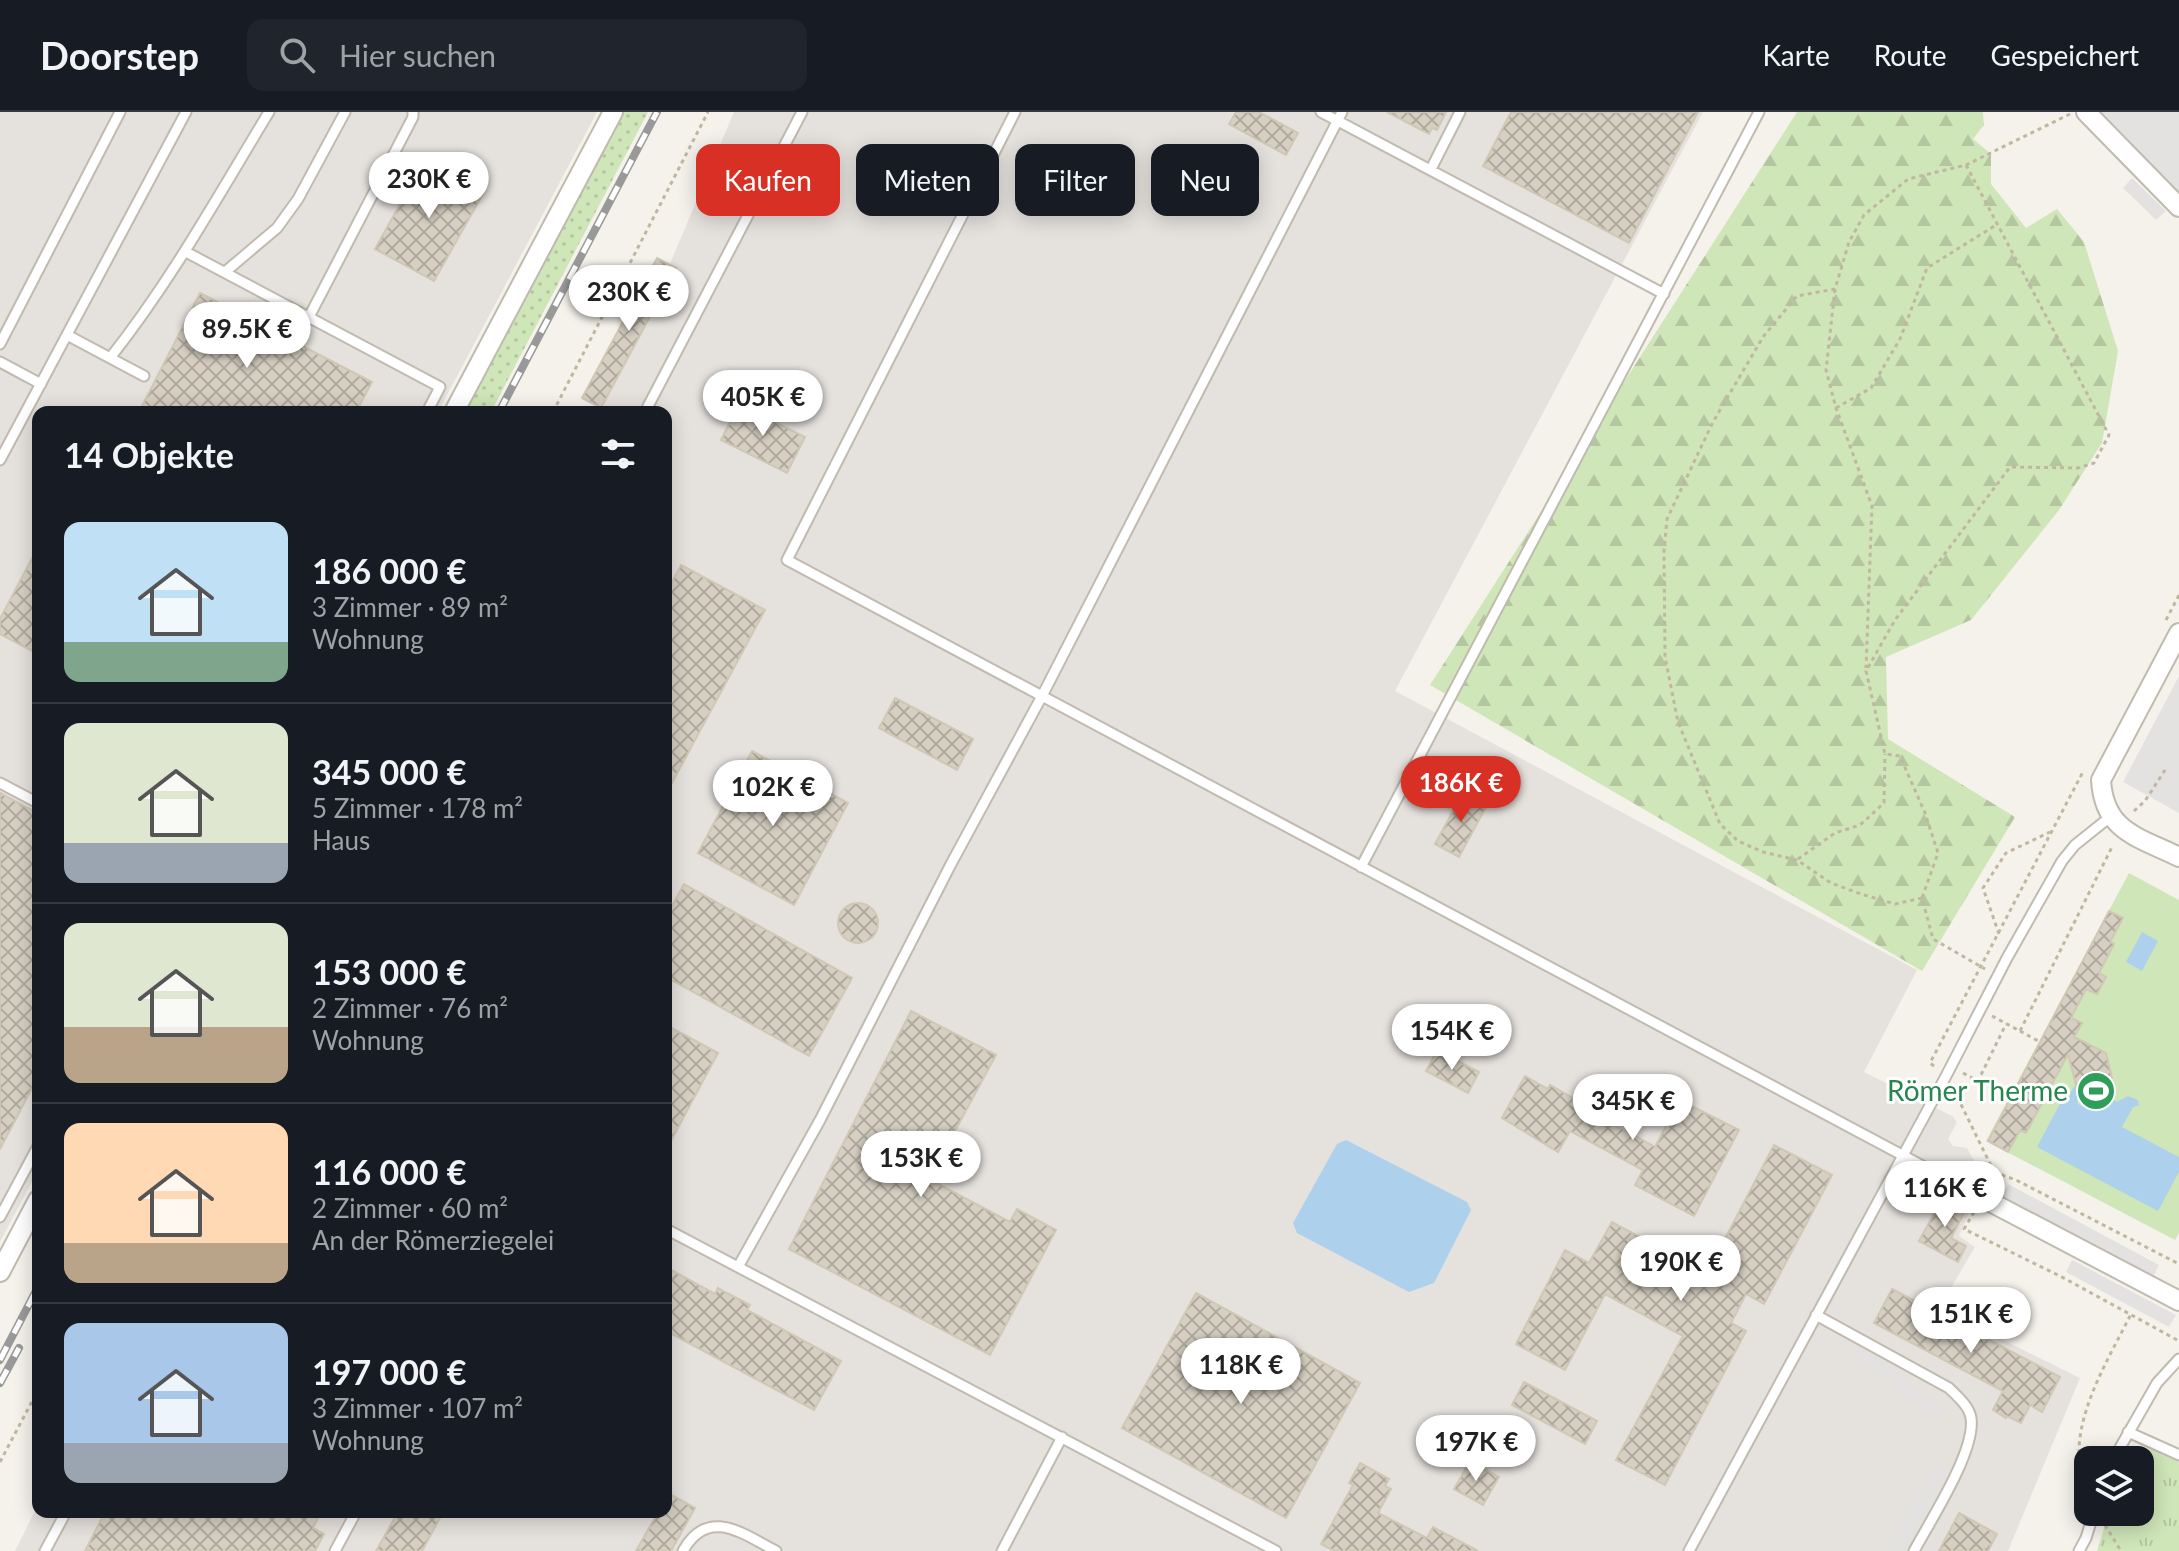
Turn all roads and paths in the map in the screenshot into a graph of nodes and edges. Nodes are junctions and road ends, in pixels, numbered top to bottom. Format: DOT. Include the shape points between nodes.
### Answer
graph roads {
  1 [pos="120,112"];
  2 [pos="186,112"];
  3 [pos="269,112"];
  4 [pos="345,112"];
  5 [pos="413,112"];
  6 [pos="613,112"];
  7 [pos="708,112"];
  8 [pos="802,112"];
  9 [pos="1015,112"];
  10 [pos="1321,112"];
  11 [pos="1460,112"];
  12 [pos="1759,112"];
  13 [pos="2073,112"];
  14 [pos="2086,112"];
  15 [pos="1340,116"];
  16 [pos="1966,165"];
  17 [pos="1431,169"];
  18 [pos="2179,207"];
  19 [pos="1996,225"];
  20 [pos="186,252"];
  21 [pos="225,272"];
  22 [pos="1835,289"];
  23 [pos="1664,294"];
  24 [pos="309,317"];
  25 [pos="67,335"];
  26 [pos="0,344"];
  27 [pos="110,358"];
  28 [pos="0,362"];
  29 [pos="144,376"];
  30 [pos="41,384"];
  31 [pos="430,406"];
  32 [pos="457,406"];
  33 [pos="556,406"];
  34 [pos="648,406"];
  35 [pos="1836,408"];
  36 [pos="0,460"];
  37 [pos="2179,595"];
  38 [pos="2171,628"];
  39 [pos="1866,671"];
  40 [pos="1042,696"];
  41 [pos="1885,754"];
  42 [pos="2088,762"];
  43 [pos="2165,770"];
  44 [pos="0,783"];
  45 [pos="32,800"];
  46 [pos="2116,823"];
  47 [pos="2050,832"];
  48 [pos="2179,857"];
  49 [pos="1797,860"];
  50 [pos="1361,867"];
  51 [pos="1922,898"];
  52 [pos="1999,934"];
  53 [pos="1980,966"];
  54 [pos="1998,975"];
  55 [pos="1981,1010"];
  56 [pos="2006,1024"];
  57 [pos="2020,1031"];
  58 [pos="2040,1042"];
  59 [pos="1946,1076"];
  60 [pos="1951,1086"];
  61 [pos="1903,1155"];
  62 [pos="32,1157"];
  63 [pos="1994,1172"];
  64 [pos="1962,1187"];
  65 [pos="1982,1196"];
  66 [pos="32,1211"];
  67 [pos="0,1217"];
  68 [pos="672,1232"];
  69 [pos="2179,1264"];
  70 [pos="738,1267"];
  71 [pos="0,1272"];
  72 [pos="2179,1301"];
  73 [pos="2131,1314"];
  74 [pos="1816,1315"];
  75 [pos="2179,1341"];
  76 [pos="2179,1359"];
  77 [pos="32,1401"];
  78 [pos="2128,1432"];
  79 [pos="1062,1437"];
  80 [pos="2078,1446"];
  81 [pos="2120,1446"];
  82 [pos="2179,1455"];
  83 [pos="0,1462"];
  84 [pos="63,1518"];
  85 [pos="353,1518"];
  86 [pos="2090,1526"];
  87 [pos="2106,1526"];
  88 [pos="45,1551"];
  89 [pos="335,1551"];
  90 [pos="683,1551"];
  91 [pos="776,1551"];
  92 [pos="1002,1551"];
  93 [pos="1276,1551"];
  94 [pos="1689,1551"];
  95 [pos="1914,1551"];
  96 [pos="2079,1551"];
  97 [pos="2121,1551"];
  1 -- 26 [label="lane"];
  2 -- 25 [label="lane"];
  3 -- 20 [label="lane"];
  4 -- 21 [label="lane" via="277,228"];
  5 -- 24 [label="lane"];
  6 -- 32 [label="street"];
  7 -- 33 [label="path"];
  8 -- 34 [label="lane"];
  9 -- 40 [label="lane" via="787,560"];
  10 -- 15 [label="lane"];
  11 -- 17 [label="lane"];
  12 -- 23 [label="lane"];
  13 -- 16 [label="path"];
  14 -- 18 [label="street"];
  15 -- 17 [label="lane"];
  15 -- 40 [label="lane"];
  16 -- 19 [label="path"];
  16 -- 22 [label="path" via="1908,179 1864,215 1849,242"];
  17 -- 23 [label="lane"];
  19 -- 35 [label="path" via="1927,268 1900,339 1871,388"];
  19 -- 39 [label="path" via="2109,435 2094,463 2078,468 2010,467 1895,620"];
  20 -- 21 [label="lane"];
  20 -- 27 [label="lane"];
  21 -- 24 [label="lane"];
  22 -- 35 [label="path" via="1826,370"];
  22 -- 49 [label="path" via="1797,296 1763,337 1713,422 1664,534 1665,657 1678,722 1697,771 1720,824 1738,841"];
  23 -- 50 [label="lane"];
  24 -- 31 [label="lane" via="440,387"];
  25 -- 27 [label="lane"];
  25 -- 30 [label="lane"];
  27 -- 29 [label="lane"];
  28 -- 30 [label="lane"];
  30 -- 36 [label="lane"];
  35 -- 39 [label="path" via="1872,506"];
  37 -- 38 [label="path"];
  38 -- 46 [label="street" via="2101,780 2102,800"];
  39 -- 41 [label="path"];
  40 -- 50 [label="lane"];
  40 -- 70 [label="lane"];
  41 -- 49 [label="path" via="1884,803 1860,825 1835,833"];
  41 -- 51 [label="path" via="1900,756 1938,853"];
  42 -- 47 [label="path"];
  43 -- 46 [label="path" via="2145,801"];
  44 -- 45 [label="lane"];
  46 -- 48 [label="street"];
  46 -- 54 [label="lane" via="2075,845 2062,861"];
  46 -- 57 [label="path"];
  47 -- 52 [label="path"];
  47 -- 52 [label="path" via="2006,853 1983,888"];
  49 -- 51 [label="path" via="1831,883 1861,894 1895,904"];
  50 -- 61 [label="lane"];
  51 -- 53 [label="path" via="1933,939"];
  52 -- 53 [label="path"];
  53 -- 54 [label="path"];
  53 -- 59 [label="path" via="1930,1063"];
  54 -- 55 [label="lane"];
  55 -- 56 [label="path"];
  55 -- 59 [label="lane"];
  56 -- 57 [label="path"];
  56 -- 60 [label="path" via="1978,1081 1959,1071"];
  57 -- 58 [label="path"];
  59 -- 60 [label="path"];
  59 -- 61 [label="lane"];
  60 -- 63 [label="path"];
  61 -- 64 [label="lane"];
  61 -- 74 [label="lane"];
  62 -- 67 [label="lane"];
  63 -- 65 [label="path"];
  63 -- 69 [label="path"];
  64 -- 65 [label="street"];
  65 -- 72 [label="street"];
  65 -- 73 [label="path" via="1964,1229"];
  66 -- 71 [label="street"];
  68 -- 70 [label="lane"];
  70 -- 79 [label="lane"];
  73 -- 75 [label="path"];
  73 -- 80 [label="path" via="2085,1412"];
  74 -- 94 [label="lane"];
  74 -- 95 [label="lane" via="1949,1388 1971,1417 1966,1451"];
  76 -- 78 [label="lane" via="2157,1383"];
  77 -- 83 [label="path"];
  78 -- 81 [label="lane"];
  78 -- 82 [label="lane"];
  79 -- 92 [label="lane"];
  79 -- 93 [label="lane"];
  84 -- 88 [label="lane"];
  85 -- 89 [label="lane"];
  86 -- 96 [label="lane"];
  87 -- 97 [label="path"];
  90 -- 91 [label="lane" via="696,1533 718,1526"];
}
